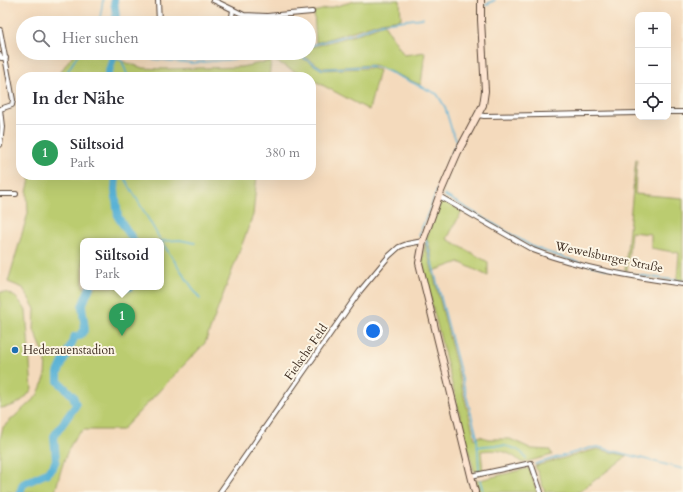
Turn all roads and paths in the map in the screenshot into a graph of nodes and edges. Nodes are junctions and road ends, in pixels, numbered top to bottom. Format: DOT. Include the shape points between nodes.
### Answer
graph roads {
  1 [pos="158,0"];
  2 [pos="213,0"];
  3 [pos="482,0"];
  4 [pos="233,10"];
  5 [pos="312,12"];
  6 [pos="159,16"];
  7 [pos="232,16"];
  8 [pos="267,16"];
  9 [pos="0,30"];
  10 [pos="0,55"];
  11 [pos="6,58"];
  12 [pos="0,109"];
  13 [pos="671,112"];
  14 [pos="683,112"];
  15 [pos="635,113"];
  16 [pos="478,115"];
  17 [pos="0,145"];
  18 [pos="0,194"];
  19 [pos="16,194"];
  20 [pos="440,196"];
  21 [pos="423,241"];
  22 [pos="683,284"];
  23 [pos="471,476"];
  24 [pos="220,492"];
  25 [pos="475,492"];
  26 [pos="541,492"];
  1 -- 6 [label="street"];
  2 -- 4 [label="street"];
  3 -- 16 [label="main road" via="485,91"];
  4 -- 7 [label="street"];
  4 -- 8 [label="street" via="244,15"];
  5 -- 8 [label="street"];
  9 -- 11 [label="street"];
  10 -- 11 [label="street" via="1,58"];
  11 -- 12 [label="street" via="13,100 12,104"];
  12 -- 17 [label="street"];
  13 -- 14 [label="street"];
  15 -- 16 [label="street"];
  16 -- 20 [label="main road" via="458,152"];
  18 -- 19 [label="street"];
  20 -- 21 [label="main road"];
  20 -- 22 [label="street, Wewelsburger Straße" via="544,254 596,268"];
  21 -- 23 [label="main road" via="418,263"];
  21 -- 24 [label="street, Fielsche Feld" via="399,247 360,291"];
  23 -- 25 [label="main road"];
  23 -- 26 [label="street" via="531,463"];
}
